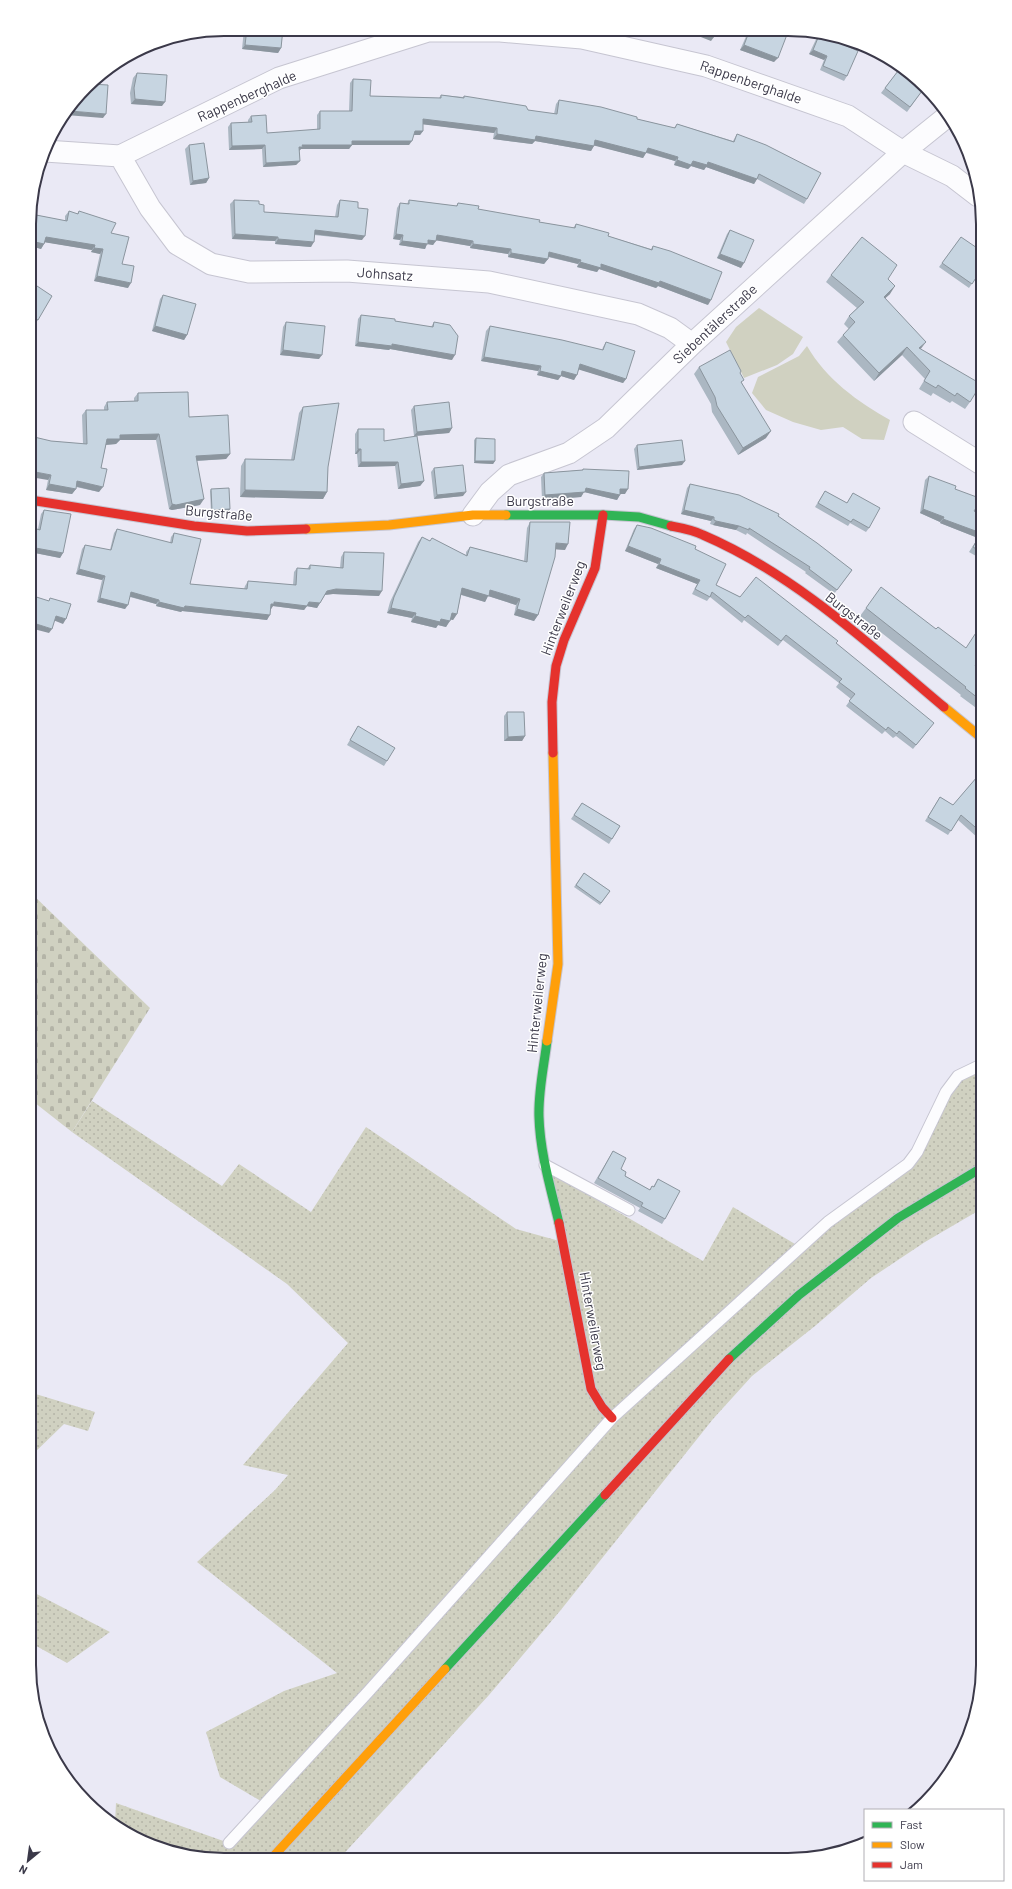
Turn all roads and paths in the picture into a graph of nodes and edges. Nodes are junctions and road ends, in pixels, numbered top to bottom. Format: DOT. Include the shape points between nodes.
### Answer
graph roads {
  1 [pos="411,36"];
  2 [pos="587,36"];
  3 [pos="944,119"];
  4 [pos="51,150"];
  5 [pos="903,152"];
  6 [pos="120,156"];
  7 [pos="973,192"];
  8 [pos="692,344"];
  9 [pos="914,422"];
  10 [pos="976,461"];
  11 [pos="36,501"];
  12 [pos="473,515"];
  13 [pos="602,515"];
  14 [pos="976,733"];
  15 [pos="976,1067"];
  16 [pos="545,1165"];
  17 [pos="976,1171"];
  18 [pos="629,1210"];
  19 [pos="612,1418"];
  20 [pos="229,1843"];
  21 [pos="276,1853"];
  1 -- 6 [label="street, Rappenberghalde" via="279,78"];
  2 -- 5 [label="street, Rappenberghalde" via="706,66 848,116"];
  3 -- 5 [label="street, Siebentälerstraße"];
  4 -- 6 [label="street"];
  5 -- 7 [label="street, Rappenberghalde" via="952,176"];
  5 -- 8 [label="street, Siebentälerstraße"];
  6 -- 8 [label="street, Johnsatz" via="150,208 177,244 212,264 249,272 346,272 489,282 638,314 670,328"];
  8 -- 12 [label="street, Siebentälerstraße" via="606,428 569,453 509,475 490,492"];
  9 -- 10 [label="street"];
  11 -- 12 [label="street, Burgstraße" via="194,526 247,531 389,525"];
  12 -- 13 [label="street, Burgstraße"];
  13 -- 14 [label="street, Burgstraße" via="639,517 702,534 762,564 844,624"];
  13 -- 16 [label="street, Hinterweilerweg" via="595,568 564,640 556,666 552,702 558,964 540,1094 539,1118"];
  15 -- 19 [label="lane" via="958,1076 946,1092 917,1152 908,1164 828,1222"];
  16 -- 18 [label="lane"];
  16 -- 19 [label="street, Hinterweilerweg" via="564,1242 591,1390"];
  17 -- 21 [label="street" via="898,1218 799,1295 733,1355"];
  19 -- 20 [label="lane" via="368,1692"];
}
